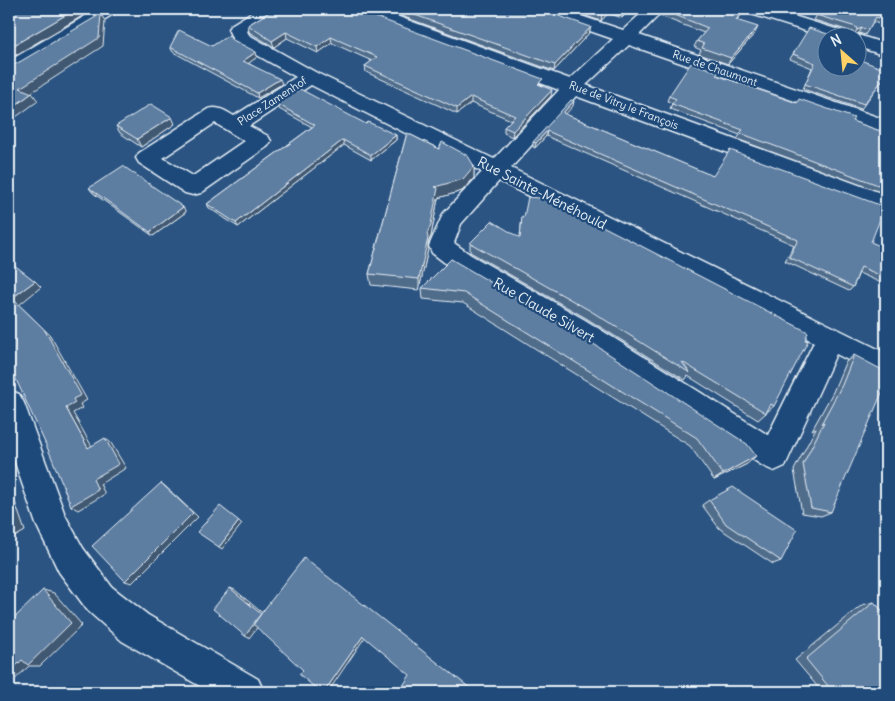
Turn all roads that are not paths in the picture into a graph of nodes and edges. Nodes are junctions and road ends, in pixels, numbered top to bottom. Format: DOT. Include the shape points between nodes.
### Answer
graph roads {
  1 [pos="110,9"];
  2 [pos="269,9"];
  3 [pos="361,9"];
  4 [pos="544,9"];
  5 [pos="656,9"];
  6 [pos="754,9"];
  7 [pos="818,29"];
  8 [pos="628,37"];
  9 [pos="868,44"];
  10 [pos="886,50"];
  11 [pos="9,69"];
  12 [pos="310,77"];
  13 [pos="574,86"];
  14 [pos="234,126"];
  15 [pos="886,127"];
  16 [pos="498,171"];
  17 [pos="886,204"];
  18 [pos="830,337"];
  19 [pos="886,367"];
  20 [pos="9,403"];
  21 [pos="245,692"];
  1 -- 11 [label="street"];
  2 -- 12 [label="street, Rue Sainte-Ménéhould" via="237,29 241,38"];
  3 -- 13 [label="street, Rue de Vitry le François"];
  4 -- 8 [label="street, Rue de Chaumont"];
  5 -- 8 [label="street, Rue Claude Silvert"];
  6 -- 7 [label="street"];
  8 -- 13 [label="street, Rue Claude Silvert"];
  8 -- 15 [label="street, Rue de Chaumont"];
  9 -- 10 [label="street"];
  12 -- 14 [label="street, Place Zamenhof"];
  12 -- 16 [label="street, Rue Sainte-Ménéhould"];
  13 -- 16 [label="street, Rue Claude Silvert"];
  13 -- 17 [label="street, Rue de Vitry le François"];
  16 -- 18 [label="street, Rue Sainte-Ménéhould"];
  16 -- 18 [label="street, Rue Claude Silvert" via="451,220 441,246 462,262 576,328 774,456"];
  18 -- 19 [label="street, Rue Sainte-Ménéhould"];
  20 -- 21 [label="street" via="52,524 71,560 100,599 135,628"];
}
